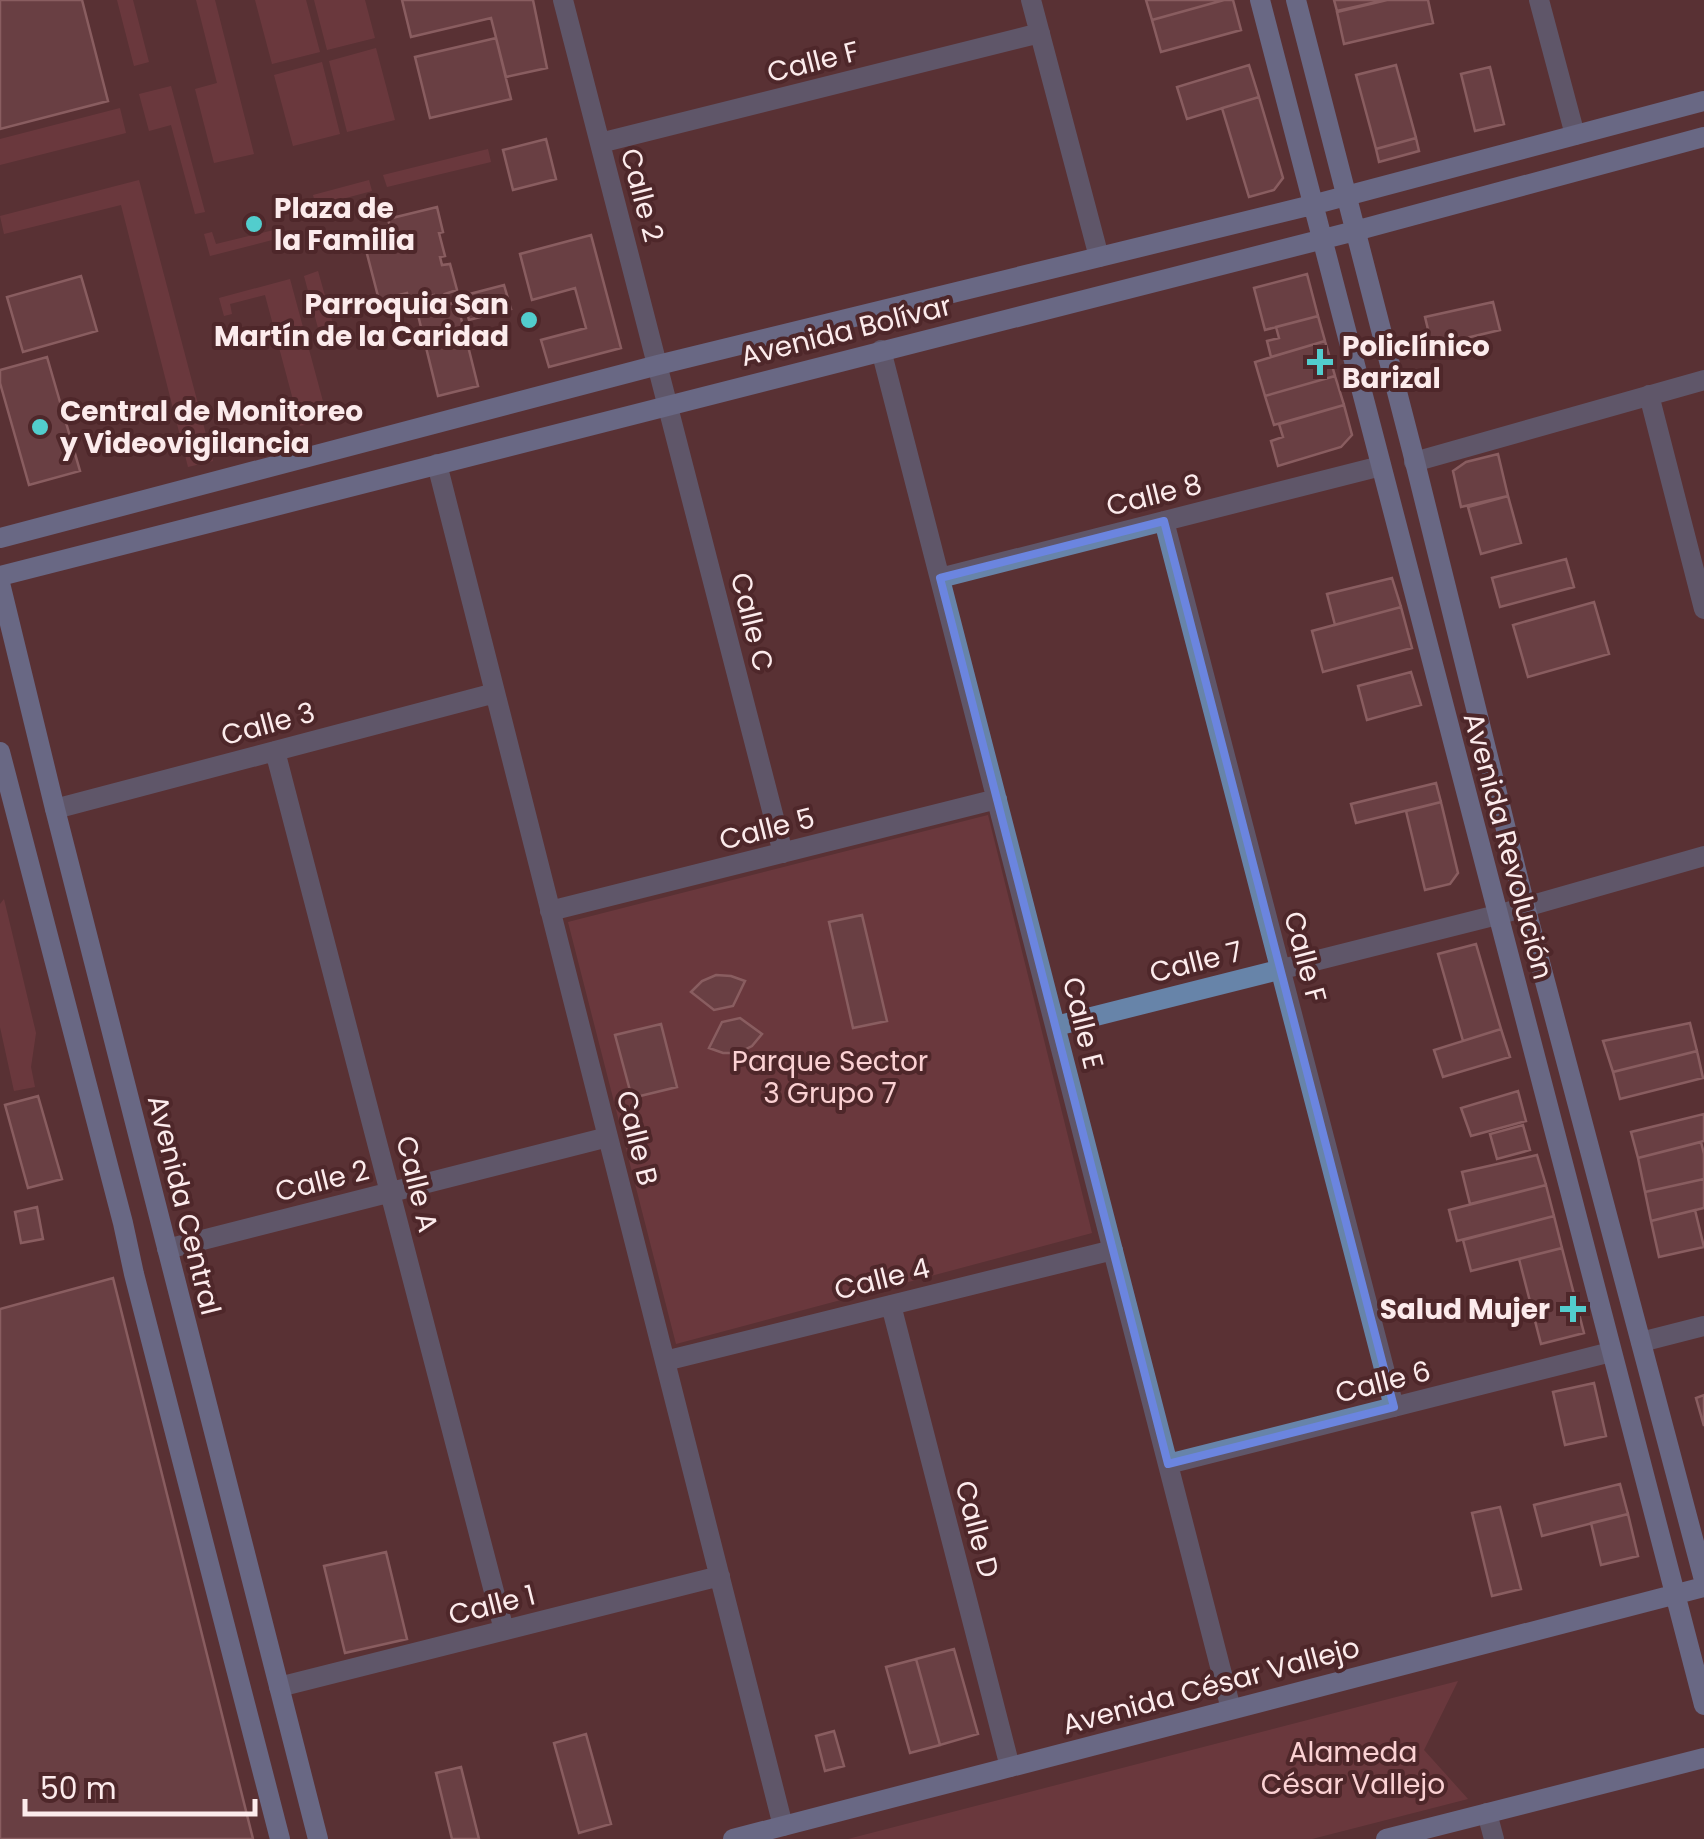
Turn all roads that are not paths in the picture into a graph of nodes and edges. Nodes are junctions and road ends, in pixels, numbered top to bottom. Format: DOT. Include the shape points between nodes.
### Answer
graph roads {
  1 [pos="563,0"];
  2 [pos="1032,0"];
  3 [pos="1260,0"];
  4 [pos="1296,0"];
  5 [pos="1539,0"];
  6 [pos="1040,33"];
  7 [pos="1704,101"];
  8 [pos="1575,136"];
  9 [pos="1704,137"];
  10 [pos="600,143"];
  11 [pos="1346,196"];
  12 [pos="1312,205"];
  13 [pos="1355,231"];
  14 [pos="1321,240"];
  15 [pos="1099,257"];
  16 [pos="882,350"];
  17 [pos="658,365"];
  18 [pos="1704,380"];
  19 [pos="1649,395"];
  20 [pos="668,404"];
  21 [pos="1414,462"];
  22 [pos="437,464"];
  23 [pos="1381,466"];
  24 [pos="1164,521"];
  25 [pos="0,538"];
  26 [pos="940,578"];
  27 [pos="0,580"];
  28 [pos="1704,609"];
  29 [pos="495,693"];
  30 [pos="275,751"];
  31 [pos="0,752"];
  32 [pos="997,799"];
  33 [pos="55,808"];
  34 [pos="783,853"];
  35 [pos="1704,856"];
  36 [pos="1525,906"];
  37 [pos="550,912"];
  38 [pos="1497,915"];
  39 [pos="1280,970"];
  40 [pos="1056,1026"];
  41 [pos="608,1137"];
  42 [pos="390,1192"];
  43 [pos="167,1249"];
  44 [pos="1113,1250"];
  45 [pos="891,1306"];
  46 [pos="1704,1326"];
  47 [pos="1641,1342"];
  48 [pos="1611,1352"];
  49 [pos="664,1361"];
  50 [pos="1394,1407"];
  51 [pos="1168,1464"];
  52 [pos="720,1576"];
  53 [pos="1704,1584"];
  54 [pos="1674,1594"];
  55 [pos="504,1630"];
  56 [pos="278,1687"];
  57 [pos="1704,1705"];
  58 [pos="1232,1710"];
  59 [pos="1704,1758"];
  60 [pos="1010,1767"];
  61 [pos="1487,1813"];
  62 [pos="783,1826"];
  63 [pos="280,1839"];
  64 [pos="318,1839"];
  65 [pos="733,1839"];
  66 [pos="1386,1839"];
  67 [pos="1494,1839"];
  1 -- 10 [label="street, Calle 2"];
  2 -- 6 [label="street"];
  3 -- 12 [label="street, Avenida Revolución"];
  4 -- 11 [label="street, Avenida Revolución"];
  5 -- 8 [label="street"];
  6 -- 10 [label="street, Calle F"];
  6 -- 15 [label="street"];
  7 -- 8 [label="street, Avenida Bolívar"];
  8 -- 11 [label="street, Avenida Bolívar"];
  9 -- 13 [label="street, Avenida Bolívar"];
  10 -- 17 [label="street, Calle 2"];
  11 -- 12 [label="street, Avenida Bolívar"];
  11 -- 13 [label="street, Avenida Revolución"];
  12 -- 14 [label="street, Avenida Revolución"];
  12 -- 15 [label="street, Avenida Bolívar"];
  13 -- 14 [label="street, Avenida Bolívar"];
  13 -- 21 [label="street, Avenida Revolución"];
  14 -- 16 [label="street, Avenida Bolívar"];
  14 -- 23 [label="street, Avenida Revolución"];
  15 -- 17 [label="street, Avenida Bolívar"];
  16 -- 20 [label="street, Avenida Bolívar"];
  16 -- 26 [label="street, Calle E"];
  17 -- 20 [label="street, Calle 2"];
  17 -- 25 [label="street, Avenida Bolívar"];
  18 -- 19 [label="street"];
  19 -- 21 [label="street"];
  19 -- 28 [label="street"];
  20 -- 22 [label="street, Avenida Bolívar"];
  20 -- 34 [label="street, Calle C"];
  21 -- 36 [label="street, Avenida Revolución"];
  22 -- 27 [label="street, Avenida Bolívar"];
  22 -- 29 [label="street, Calle B"];
  23 -- 24 [label="street, Calle 8"];
  23 -- 38 [label="street, Avenida Revolución"];
  24 -- 26 [label="street, Calle 8"];
  24 -- 39 [label="street, Calle F"];
  26 -- 32 [label="street, Calle E"];
  27 -- 33 [label="street, Avenida Central"];
  29 -- 30 [label="street, Calle 3"];
  29 -- 37 [label="street, Calle B"];
  30 -- 33 [label="street, Calle 3"];
  30 -- 42 [label="street, Calle A"];
  31 -- 63 [label="street"];
  32 -- 34 [label="street, Calle 5"];
  32 -- 40 [label="street, Calle E"];
  33 -- 43 [label="street, Avenida Central"];
  34 -- 37 [label="street, Calle 5"];
  35 -- 36 [label="street"];
  36 -- 38 [label="street, Calle 7"];
  36 -- 47 [label="street, Avenida Revolución"];
  37 -- 41 [label="street, Calle B"];
  38 -- 39 [label="street, Calle 7"];
  38 -- 48 [label="street, Avenida Revolución"];
  39 -- 40 [label="street, Calle 7"];
  39 -- 50 [label="street, Calle F"];
  40 -- 44 [label="street, Calle E"];
  41 -- 42 [label="street, Calle 2"];
  41 -- 49 [label="street, Calle B"];
  42 -- 43 [label="street, Calle 2"];
  42 -- 55 [label="street, Calle A"];
  43 -- 56 [label="street, Avenida Central"];
  44 -- 45 [label="street, Calle 4"];
  44 -- 51 [label="street, Calle E"];
  45 -- 49 [label="street, Calle 4"];
  45 -- 60 [label="street, Calle D"];
  46 -- 47 [label="street"];
  47 -- 53 [label="street, Avenida Revolución"];
  48 -- 50 [label="street, Calle 6"];
  48 -- 54 [label="street, Avenida Revolución"];
  49 -- 52 [label="street, Calle B"];
  50 -- 51 [label="street, Calle 6"];
  51 -- 58 [label="street, Calle E"];
  52 -- 55 [label="street, Calle 1"];
  52 -- 62 [label="street, Calle B"];
  53 -- 54 [label="street, Avenida César Vallejo"];
  54 -- 57 [label="street, Avenida Revolución"];
  54 -- 58 [label="street, Avenida César Vallejo"];
  55 -- 56 [label="street, Calle 1"];
  56 -- 64 [label="street, Avenida Central"];
  58 -- 60 [label="street, Avenida César Vallejo"];
  59 -- 61 [label="street"];
  60 -- 62 [label="street, Avenida César Vallejo"];
  61 -- 66 [label="street"];
  61 -- 67 [label="street"];
  62 -- 65 [label="street, Avenida César Vallejo"];
}
